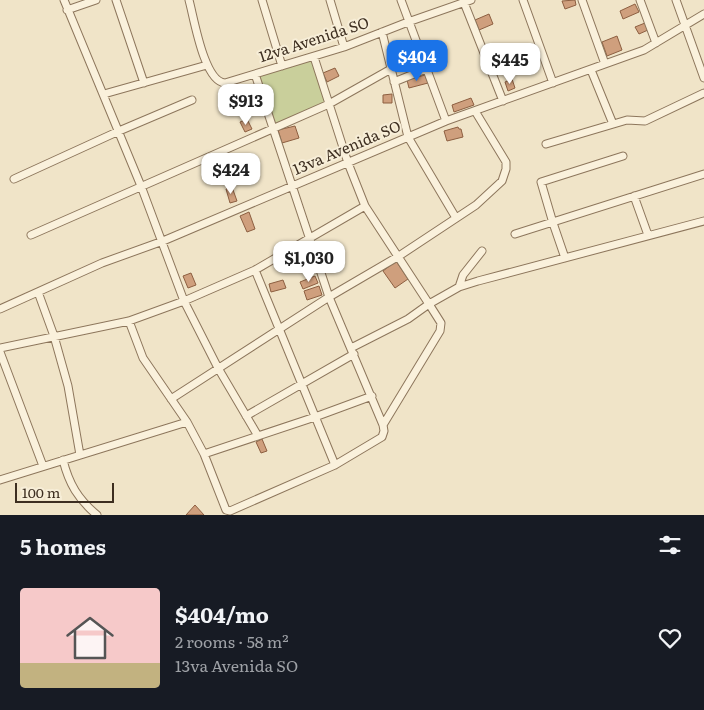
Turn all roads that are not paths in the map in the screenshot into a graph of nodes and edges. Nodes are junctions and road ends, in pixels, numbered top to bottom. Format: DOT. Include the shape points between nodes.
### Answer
graph roads {
  1 [pos="64,0"];
  2 [pos="96,0"];
  3 [pos="116,0"];
  4 [pos="189,0"];
  5 [pos="262,0"];
  6 [pos="330,0"];
  7 [pos="401,0"];
  8 [pos="471,0"];
  9 [pos="523,0"];
  10 [pos="582,0"];
  11 [pos="640,0"];
  12 [pos="676,0"];
  13 [pos="463,1"];
  14 [pos="67,10"];
  15 [pos="704,15"];
  16 [pos="408,22"];
  17 [pos="684,26"];
  18 [pos="382,32"];
  19 [pos="656,43"];
  20 [pos="344,47"];
  21 [pos="314,56"];
  22 [pos="605,64"];
  23 [pos="207,65"];
  24 [pos="282,66"];
  25 [pos="391,69"];
  26 [pos="426,69"];
  27 [pos="591,70"];
  28 [pos="255,74"];
  29 [pos="704,78"];
  30 [pos="394,82"];
  31 [pos="144,83"];
  32 [pos="553,83"];
  33 [pos="704,93"];
  34 [pos="104,94"];
  35 [pos="192,100"];
  36 [pos="503,101"];
  37 [pos="329,104"];
  38 [pos="475,110"];
  39 [pos="446,121"];
  40 [pos="613,124"];
  41 [pos="273,128"];
  42 [pos="119,130"];
  43 [pos="408,137"];
  44 [pos="546,144"];
  45 [pos="623,156"];
  46 [pos="348,163"];
  47 [pos="704,174"];
  48 [pos="14,179"];
  49 [pos="141,186"];
  50 [pos="292,187"];
  51 [pos="634,196"];
  52 [pos="365,206"];
  53 [pos="456,218"];
  54 [pos="704,221"];
  55 [pos="552,223"];
  56 [pos="515,234"];
  57 [pos="31,235"];
  58 [pos="648,235"];
  59 [pos="309,238"];
  60 [pos="163,241"];
  61 [pos="482,252"];
  62 [pos="399,256"];
  63 [pos="565,258"];
  64 [pos="255,270"];
  65 [pos="459,287"];
  66 [pos="38,292"];
  67 [pos="329,297"];
  68 [pos="184,301"];
  69 [pos="430,304"];
  70 [pos="0,309"];
  71 [pos="129,320"];
  72 [pos="279,330"];
  73 [pos="54,336"];
  74 [pos="0,348"];
  75 [pos="352,351"];
  76 [pos="0,352"];
  77 [pos="218,368"];
  78 [pos="301,383"];
  79 [pos="372,396"];
  80 [pos="171,399"];
  81 [pos="246,416"];
  82 [pos="315,417"];
  83 [pos="187,422"];
  84 [pos="383,425"];
  85 [pos="258,436"];
  86 [pos="204,454"];
  87 [pos="80,455"];
  88 [pos="63,460"];
  89 [pos="335,465"];
  90 [pos="43,466"];
  91 [pos="0,480"];
  92 [pos="98,515"];
  1 -- 14 [label="street"];
  2 -- 14 [label="street"];
  3 -- 31 [label="street"];
  4 -- 23 [label="street, 12va Avenida SO"];
  5 -- 24 [label="street"];
  6 -- 20 [label="street"];
  7 -- 16 [label="street"];
  8 -- 13 [label="street, 12va Avenida SO"];
  9 -- 32 [label="street"];
  10 -- 22 [label="street"];
  11 -- 19 [label="street"];
  12 -- 17 [label="street"];
  13 -- 16 [label="street, 12va Avenida SO"];
  13 -- 36 [label="street"];
  14 -- 34 [label="street"];
  15 -- 17 [label="street, 13va Avenida SO"];
  16 -- 18 [label="street, 12va Avenida SO"];
  16 -- 26 [label="street"];
  17 -- 19 [label="street, 13va Avenida SO"];
  17 -- 29 [label="street"];
  18 -- 20 [label="street, 12va Avenida SO"];
  18 -- 25 [label="street"];
  19 -- 22 [label="street, 13va Avenida SO"];
  20 -- 21 [label="street, 12va Avenida SO"];
  21 -- 24 [label="street, 12va Avenida SO"];
  21 -- 37 [label="street"];
  22 -- 27 [label="street, 13va Avenida SO"];
  23 -- 28 [label="street, 12va Avenida SO" via="221,83"];
  23 -- 31 [label="street"];
  24 -- 28 [label="street, 12va Avenida SO"];
  25 -- 30 [label="street"];
  25 -- 37 [label="street"];
  26 -- 30 [label="street"];
  26 -- 39 [label="street"];
  27 -- 32 [label="street, 13va Avenida SO"];
  27 -- 40 [label="street"];
  28 -- 41 [label="street"];
  30 -- 43 [label="street"];
  31 -- 34 [label="street"];
  32 -- 36 [label="street, 13va Avenida SO"];
  33 -- 40 [label="street" via="645,121 627,120"];
  34 -- 42 [label="street"];
  35 -- 42 [label="street"];
  36 -- 38 [label="street, 13va Avenida SO"];
  37 -- 41 [label="street"];
  37 -- 46 [label="street"];
  38 -- 39 [label="street, 13va Avenida SO"];
  38 -- 53 [label="street" via="506,162 506,169 502,181"];
  39 -- 43 [label="street, 13va Avenida SO"];
  40 -- 44 [label="street"];
  41 -- 49 [label="street"];
  41 -- 50 [label="street"];
  42 -- 48 [label="street"];
  42 -- 49 [label="street"];
  43 -- 46 [label="street, 13va Avenida SO"];
  43 -- 53 [label="street"];
  45 -- 55 [label="street" via="542,181"];
  46 -- 50 [label="street, 13va Avenida SO"];
  46 -- 52 [label="street"];
  47 -- 51 [label="street"];
  49 -- 57 [label="street"];
  49 -- 60 [label="street"];
  50 -- 59 [label="street"];
  50 -- 60 [label="street, 13va Avenida SO"];
  51 -- 55 [label="street"];
  51 -- 58 [label="street"];
  52 -- 59 [label="street"];
  52 -- 62 [label="street"];
  53 -- 62 [label="street"];
  54 -- 58 [label="street"];
  55 -- 56 [label="street"];
  55 -- 63 [label="street"];
  58 -- 63 [label="street"];
  59 -- 64 [label="street"];
  59 -- 67 [label="street"];
  60 -- 66 [label="street, 13va Avenida SO" via="102,263"];
  60 -- 68 [label="street"];
  61 -- 65 [label="street"];
  62 -- 67 [label="street"];
  62 -- 69 [label="street"];
  63 -- 65 [label="street"];
  64 -- 68 [label="street"];
  64 -- 72 [label="street"];
  65 -- 69 [label="street"];
  66 -- 70 [label="street, 13va Avenida SO"];
  66 -- 73 [label="street"];
  67 -- 72 [label="street"];
  67 -- 75 [label="street"];
  68 -- 71 [label="street"];
  68 -- 77 [label="street"];
  69 -- 75 [label="street"];
  69 -- 84 [label="street" via="441,323 440,331"];
  71 -- 73 [label="street"];
  71 -- 80 [label="street" via="143,358"];
  72 -- 77 [label="street"];
  72 -- 78 [label="street"];
  73 -- 74 [label="street"];
  73 -- 87 [label="street" via="68,386"];
  75 -- 78 [label="street"];
  75 -- 79 [label="street"];
  76 -- 90 [label="street"];
  77 -- 80 [label="street"];
  77 -- 81 [label="street"];
  78 -- 81 [label="street"];
  78 -- 82 [label="street"];
  79 -- 82 [label="street"];
  79 -- 84 [label="street"];
  80 -- 83 [label="street"];
  81 -- 85 [label="street"];
  82 -- 85 [label="street"];
  82 -- 89 [label="street"];
  83 -- 86 [label="street"];
  83 -- 87 [label="street"];
  84 -- 89 [label="street" via="382,437"];
  85 -- 86 [label="street"];
  86 -- 89 [label="street" via="224,507 230,511"];
  87 -- 88 [label="street"];
  88 -- 90 [label="street"];
  88 -- 92 [label="street" via="67,476 78,495"];
  90 -- 91 [label="street"];
}
